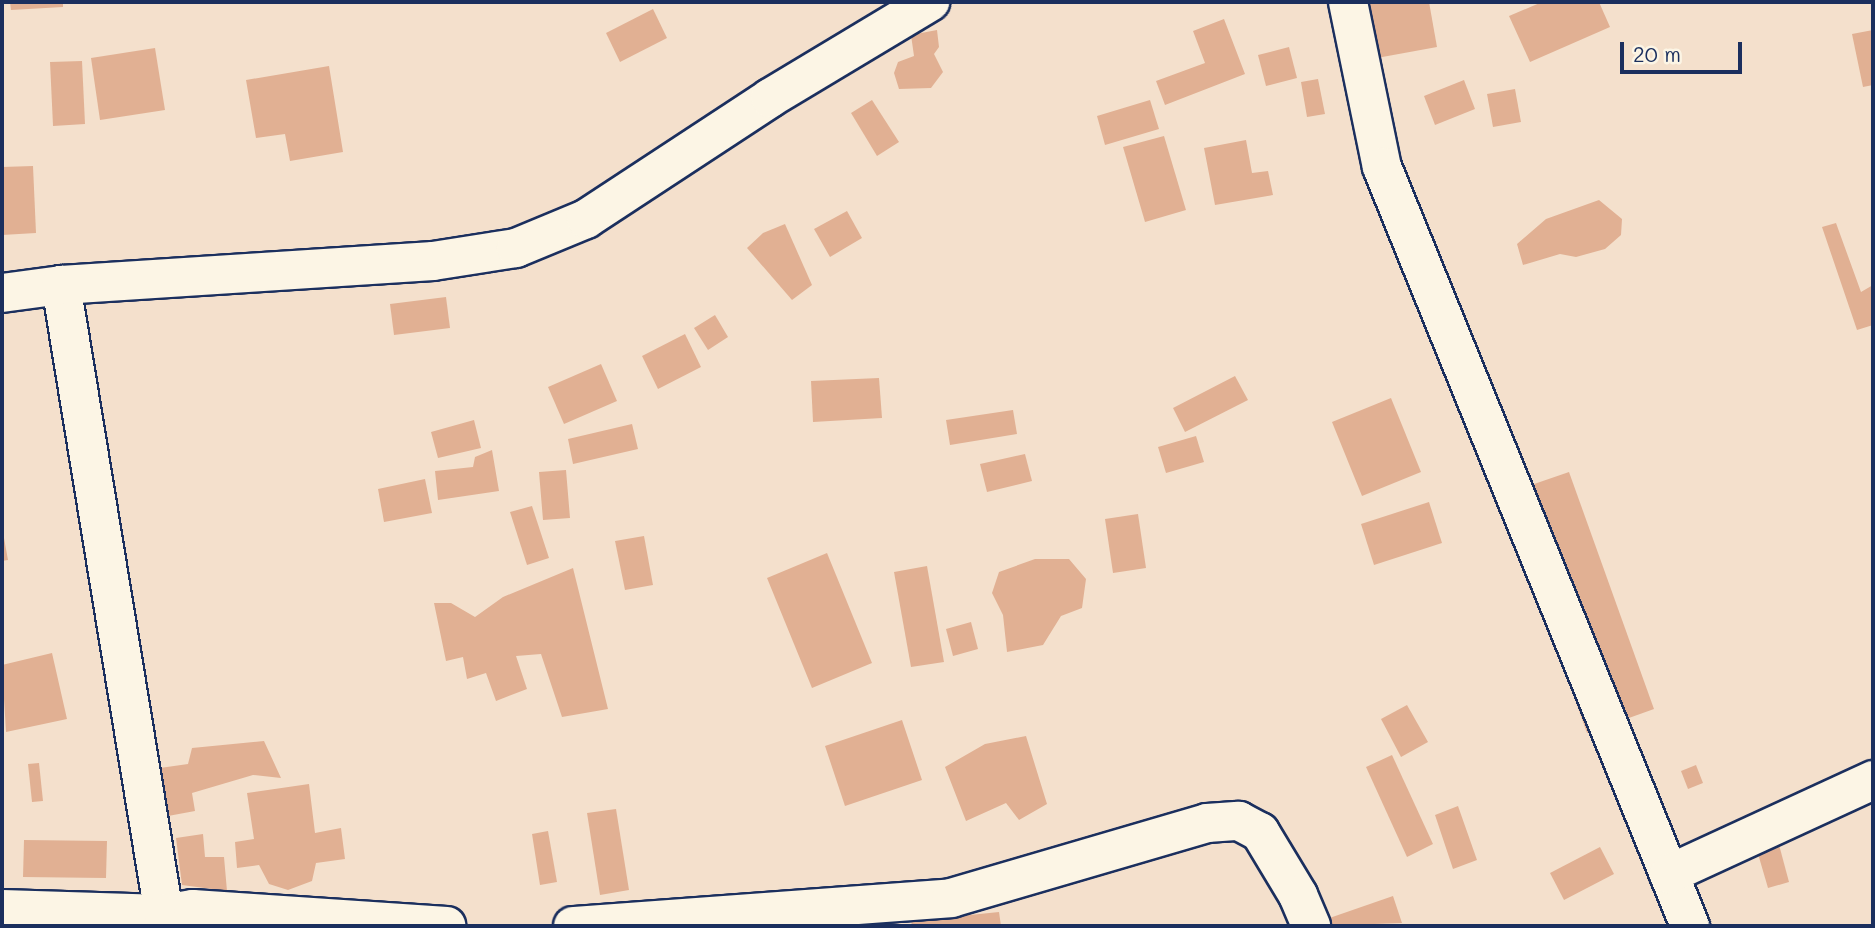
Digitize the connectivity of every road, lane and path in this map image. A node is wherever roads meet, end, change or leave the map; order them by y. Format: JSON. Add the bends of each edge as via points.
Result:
{"nodes":[{"id":1,"x":930,"y":2,"type":"edge"},
{"id":2,"x":1348,"y":2,"type":"edge"},
{"id":3,"x":61,"y":285,"type":"junction"},
{"id":4,"x":2,"y":293,"type":"edge"},
{"id":5,"x":1873,"y":780,"type":"edge"},
{"id":6,"x":1669,"y":874,"type":"junction"},
{"id":7,"x":2,"y":909,"type":"edge"},
{"id":8,"x":164,"y":914,"type":"junction"},
{"id":9,"x":446,"y":926,"type":"edge"},
{"id":10,"x":573,"y":926,"type":"edge"},
{"id":11,"x":1311,"y":926,"type":"edge"},
{"id":12,"x":1690,"y":926,"type":"edge"}],
"edges":[{"from":1,"to":3,"type":"street","via":[[770,98],[586,219],[516,247],[433,261]]},
{"from":2,"to":6,"type":"street","via":[[1382,167]]},
{"from":3,"to":4,"type":"street"},
{"from":3,"to":8,"type":"street"},
{"from":5,"to":6,"type":"street"},
{"from":6,"to":12,"type":"street"},
{"from":7,"to":8,"type":"street"},
{"from":8,"to":9,"type":"street","via":[[193,909]]},
{"from":10,"to":11,"type":"street","via":[[951,898],[1195,826],[1239,821],[1260,832]]}]}
